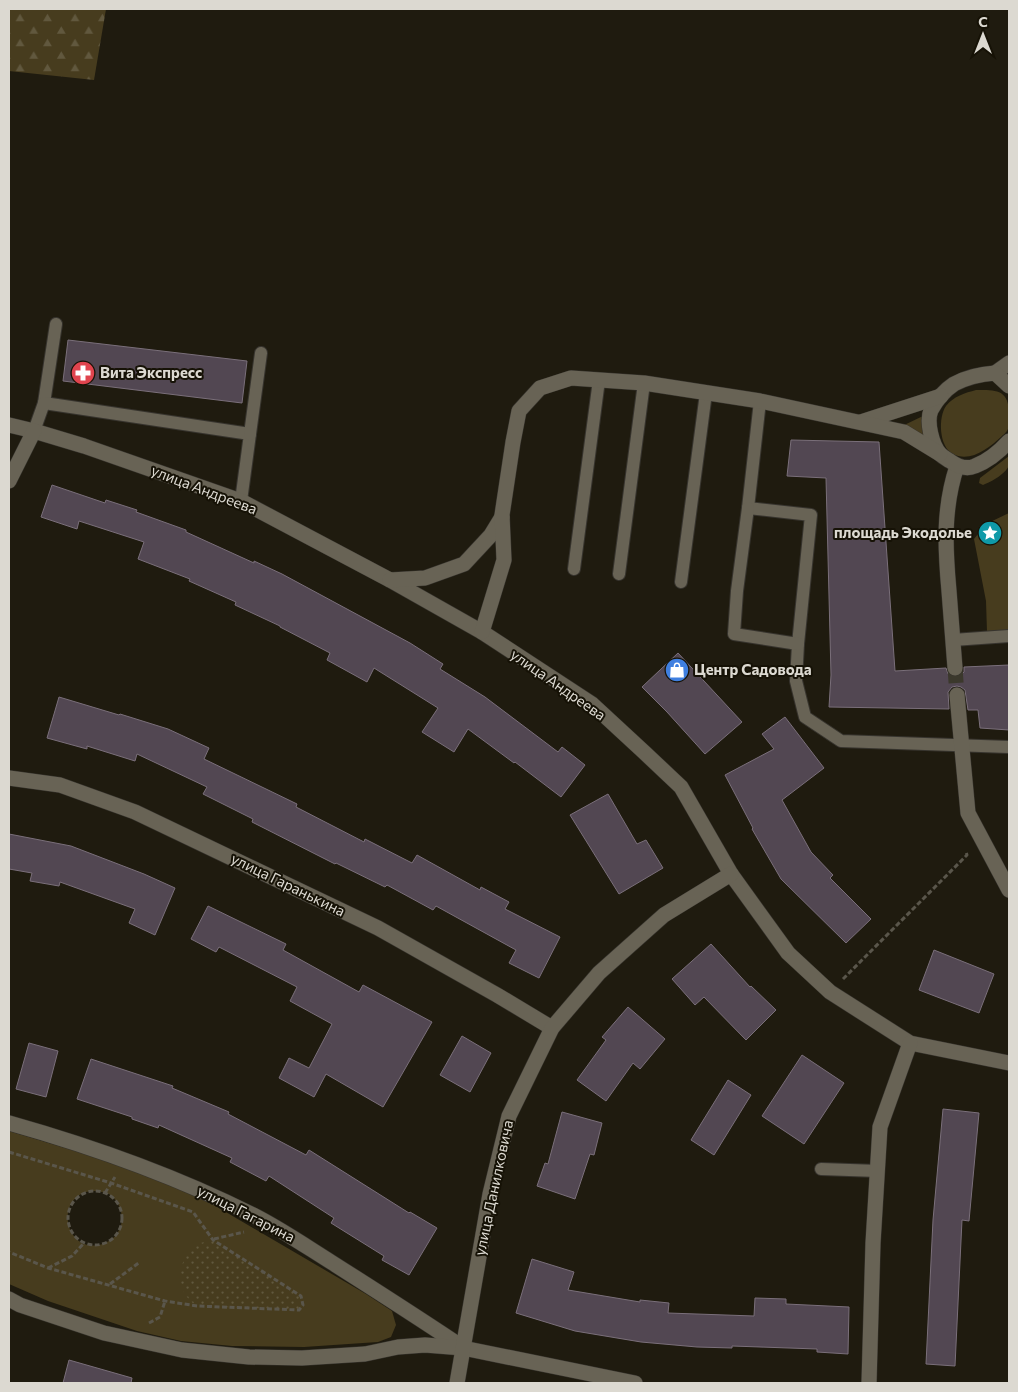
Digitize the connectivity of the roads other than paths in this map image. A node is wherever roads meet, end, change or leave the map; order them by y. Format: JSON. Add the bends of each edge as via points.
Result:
{"nodes":[{"id":1,"x":56,"y":324,"type":"dead end"},
{"id":2,"x":261,"y":353,"type":"dead end"},
{"id":3,"x":1009,"y":363,"type":"edge"},
{"id":4,"x":995,"y":373,"type":"junction"},
{"id":5,"x":598,"y":380,"type":"junction"},
{"id":6,"x":644,"y":383,"type":"junction"},
{"id":7,"x":1009,"y":386,"type":"edge"},
{"id":8,"x":706,"y":393,"type":"junction"},
{"id":9,"x":941,"y":396,"type":"junction"},
{"id":10,"x":760,"y":401,"type":"junction"},
{"id":11,"x":44,"y":403,"type":"junction"},
{"id":12,"x":860,"y":422,"type":"junction"},
{"id":13,"x":9,"y":425,"type":"edge"},
{"id":14,"x":34,"y":431,"type":"junction"},
{"id":15,"x":250,"y":434,"type":"junction"},
{"id":16,"x":1009,"y":441,"type":"edge"},
{"id":17,"x":940,"y":454,"type":"junction"},
{"id":18,"x":957,"y":466,"type":"junction"},
{"id":19,"x":9,"y":481,"type":"edge"},
{"id":20,"x":241,"y":501,"type":"junction"},
{"id":21,"x":748,"y":508,"type":"junction"},
{"id":22,"x":502,"y":515,"type":"junction"},
{"id":23,"x":574,"y":569,"type":"dead end"},
{"id":24,"x":619,"y":574,"type":"dead end"},
{"id":25,"x":390,"y":580,"type":"junction"},
{"id":26,"x":681,"y":582,"type":"dead end"},
{"id":27,"x":482,"y":632,"type":"junction"},
{"id":28,"x":1009,"y":636,"type":"edge"},
{"id":29,"x":953,"y":640,"type":"junction"},
{"id":30,"x":798,"y":644,"type":"junction"},
{"id":31,"x":955,"y":668,"type":"tunnel mouth"},
{"id":32,"x":957,"y":696,"type":"tunnel mouth"},
{"id":33,"x":961,"y":745,"type":"junction"},
{"id":34,"x":1009,"y":746,"type":"edge"},
{"id":35,"x":9,"y":778,"type":"edge"},
{"id":36,"x":731,"y":874,"type":"junction"},
{"id":37,"x":1009,"y":890,"type":"edge"},
{"id":38,"x":552,"y":1028,"type":"junction"},
{"id":39,"x":910,"y":1043,"type":"junction"},
{"id":40,"x":1009,"y":1062,"type":"edge"},
{"id":41,"x":9,"y":1123,"type":"edge"},
{"id":42,"x":821,"y":1169,"type":"dead end"},
{"id":43,"x":878,"y":1171,"type":"junction"},
{"id":44,"x":9,"y":1299,"type":"edge"},
{"id":45,"x":463,"y":1348,"type":"junction"},
{"id":46,"x":457,"y":1383,"type":"edge"},
{"id":47,"x":635,"y":1383,"type":"edge"},
{"id":48,"x":869,"y":1383,"type":"edge"}],
"edges":[{"from":1,"to":11,"type":"lane"},
{"from":2,"to":15,"type":"lane"},
{"from":3,"to":4,"type":"street"},
{"from":4,"to":7,"type":"street"},
{"from":4,"to":9,"type":"street","via":[[978,375],[955,384]]},
{"from":5,"to":6,"type":"street"},
{"from":5,"to":22,"type":"street","via":[[571,378],[540,388],[519,411]]},
{"from":5,"to":23,"type":"lane"},
{"from":6,"to":8,"type":"street"},
{"from":6,"to":24,"type":"lane"},
{"from":8,"to":10,"type":"street"},
{"from":8,"to":26,"type":"lane"},
{"from":9,"to":12,"type":"street"},
{"from":9,"to":17,"type":"street","via":[[930,412],[930,432]]},
{"from":10,"to":12,"type":"street"},
{"from":10,"to":21,"type":"lane"},
{"from":11,"to":14,"type":"lane"},
{"from":11,"to":15,"type":"lane"},
{"from":12,"to":17,"type":"street","via":[[904,432]]},
{"from":13,"to":14,"type":"street","name":"улица Андреева"},
{"from":14,"to":19,"type":"street"},
{"from":14,"to":20,"type":"street","name":"улица Андреева"},
{"from":15,"to":20,"type":"lane"},
{"from":16,"to":18,"type":"street","via":[[998,453],[974,467]]},
{"from":17,"to":18,"type":"street"},
{"from":18,"to":29,"type":"street","via":[[951,485],[946,531]]},
{"from":20,"to":25,"type":"street","name":"улица Андреева"},
{"from":21,"to":30,"type":"lane","via":[[734,634]]},
{"from":21,"to":30,"type":"lane","via":[[811,515]]},
{"from":22,"to":25,"type":"street","via":[[491,535],[464,564],[425,578]]},
{"from":22,"to":27,"type":"street","via":[[504,560]]},
{"from":25,"to":27,"type":"street","name":"улица Андреева"},
{"from":27,"to":36,"type":"street","name":"улица Андреева","via":[[592,704],[645,753],[681,788]]},
{"from":28,"to":29,"type":"lane"},
{"from":29,"to":31,"type":"street"},
{"from":30,"to":33,"type":"lane","via":[[796,681],[805,717],[841,741]]},
{"from":32,"to":33,"type":"street"},
{"from":33,"to":34,"type":"lane"},
{"from":33,"to":37,"type":"street","via":[[968,813]]},
{"from":35,"to":38,"type":"street","name":"улица Гаранькина","via":[[60,785],[135,812],[378,928]]},
{"from":36,"to":38,"type":"street","name":"улица Данилковича","via":[[664,915],[598,973]]},
{"from":36,"to":39,"type":"street","name":"улица Андреева","via":[[788,953],[830,992]]},
{"from":38,"to":45,"type":"street","name":"улица Данилковича","via":[[509,1116],[490,1194]]},
{"from":39,"to":40,"type":"street","name":"улица Андреева"},
{"from":39,"to":43,"type":"street","via":[[880,1127]]},
{"from":41,"to":45,"type":"street","name":"улица Гагарина","via":[[127,1161],[200,1190],[258,1218],[399,1304]]},
{"from":42,"to":43,"type":"lane"},
{"from":43,"to":48,"type":"street"},
{"from":44,"to":45,"type":"street","name":"улица Гагарина","via":[[104,1333],[182,1350],[302,1358],[365,1354],[425,1345]]},
{"from":45,"to":46,"type":"street","name":"улица Данилковича"},
{"from":45,"to":47,"type":"street","name":"улица Гагарина"}]}
